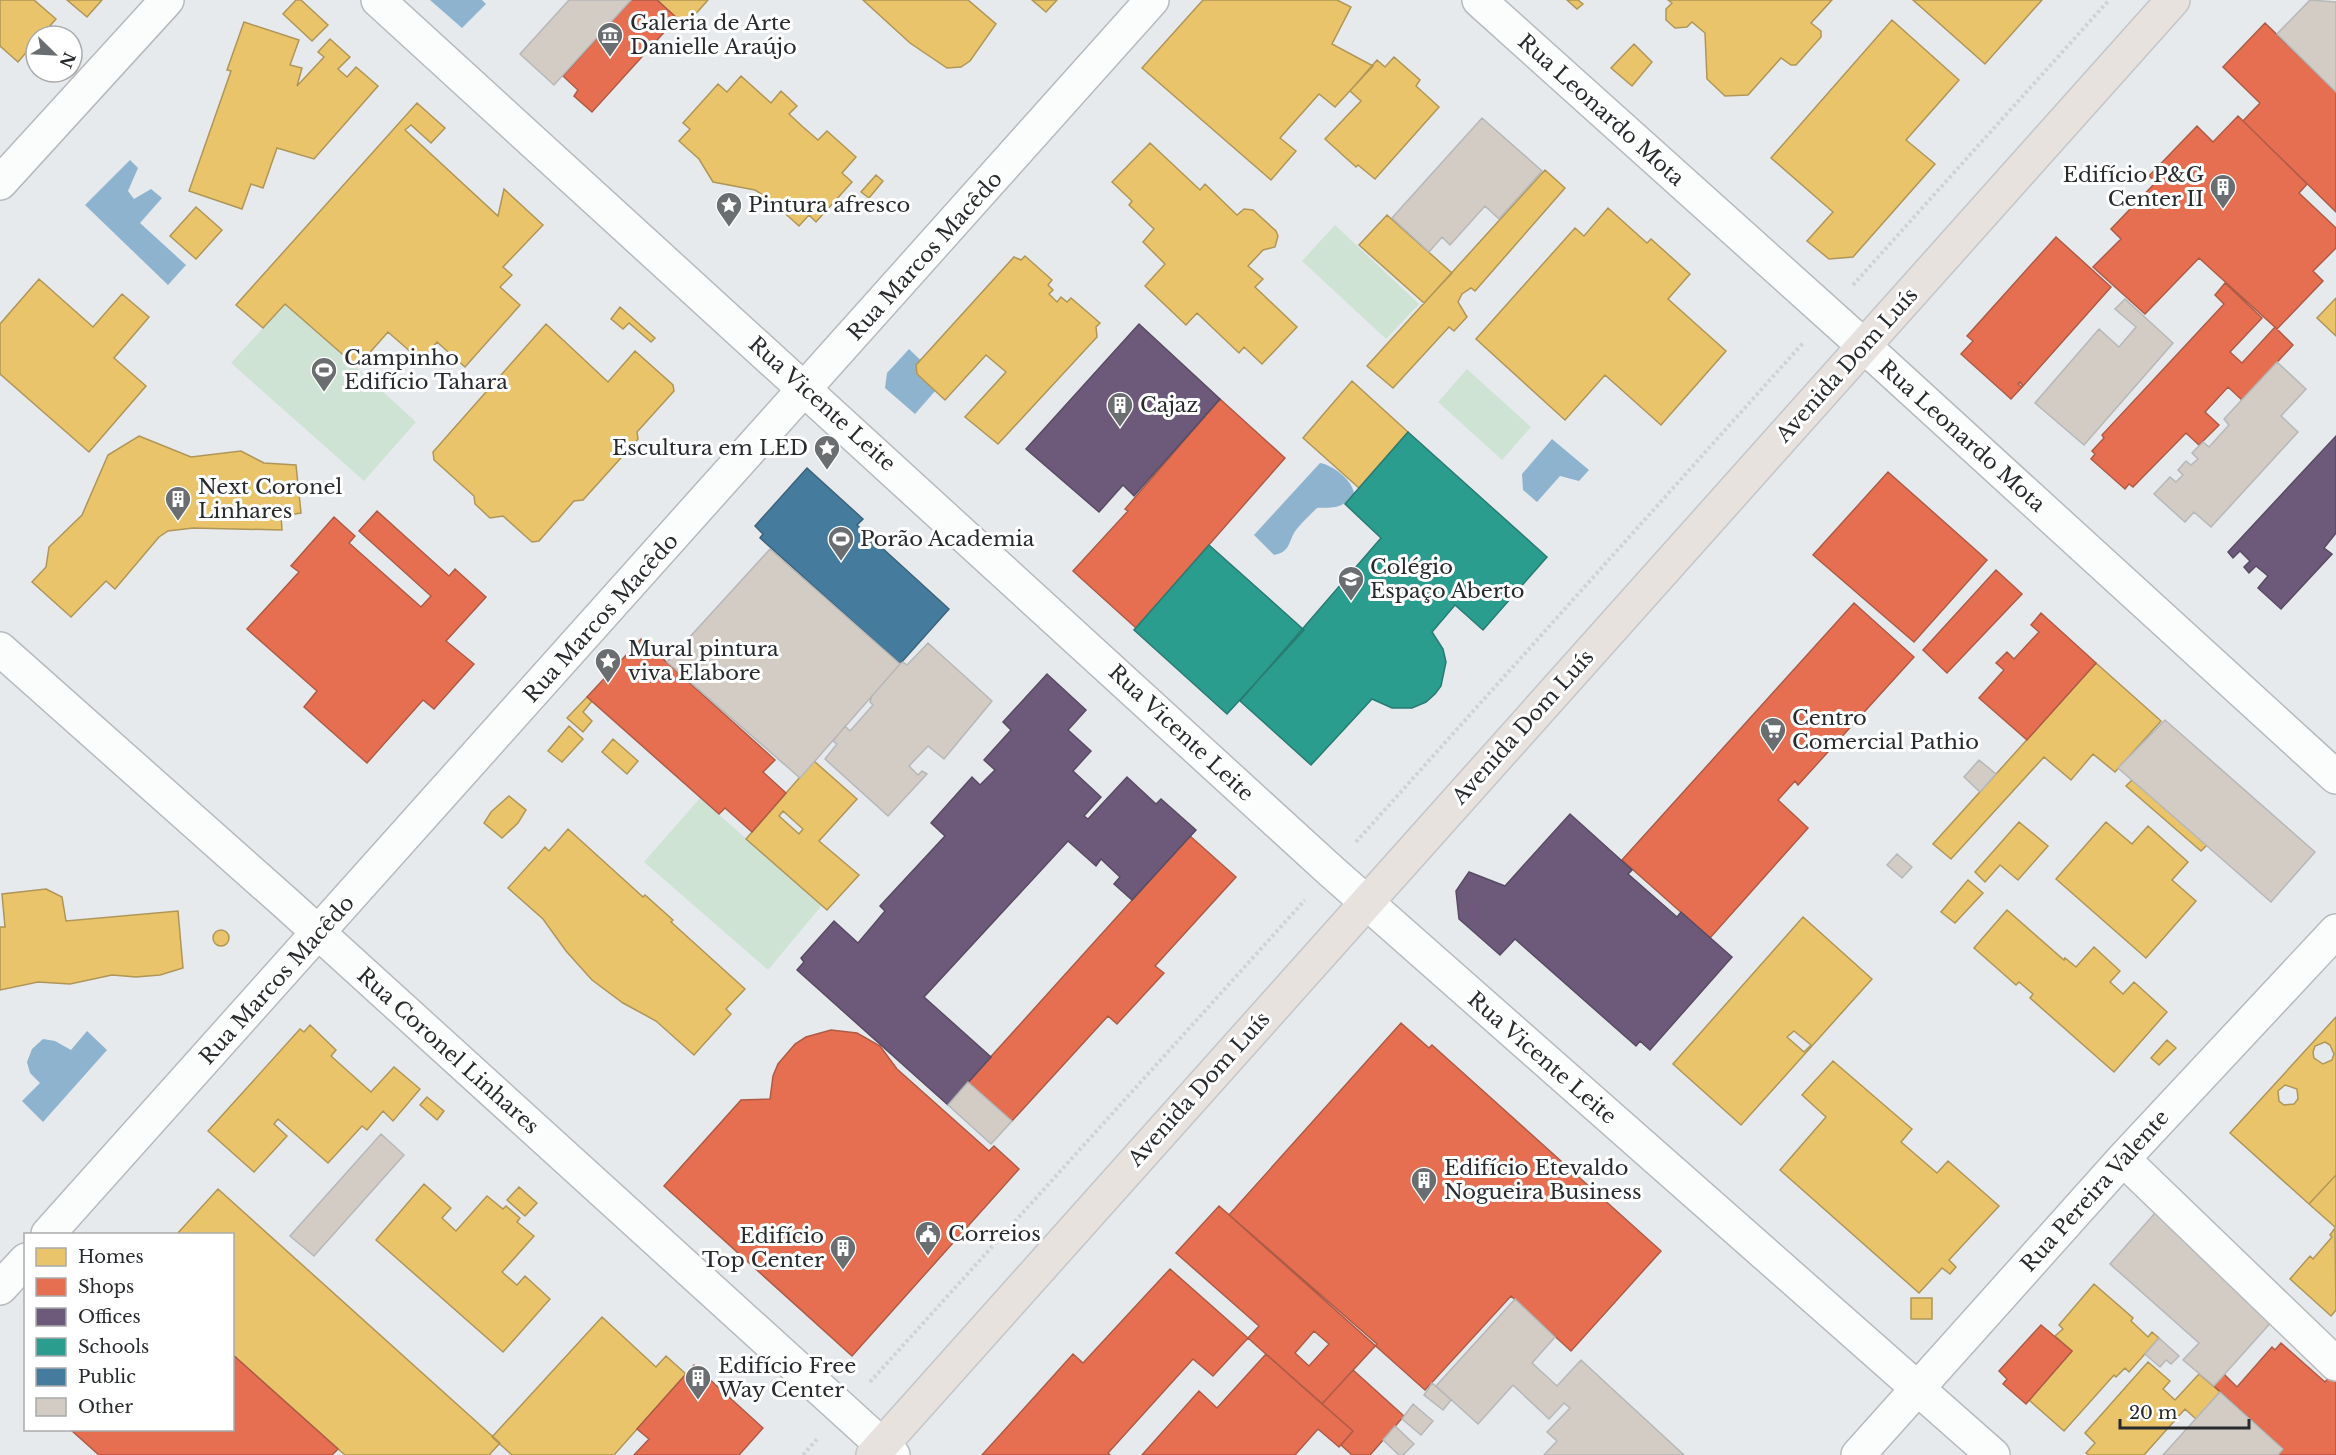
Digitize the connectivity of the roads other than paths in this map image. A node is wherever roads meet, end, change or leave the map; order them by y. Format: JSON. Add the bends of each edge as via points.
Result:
{"nodes":[{"id":1,"x":167,"y":0,"type":"edge"},
{"id":2,"x":378,"y":0,"type":"edge"},
{"id":3,"x":1152,"y":0,"type":"edge"},
{"id":4,"x":1479,"y":0,"type":"edge"},
{"id":5,"x":2174,"y":0,"type":"edge"},
{"id":6,"x":0,"y":183,"type":"edge"},
{"id":7,"x":1864,"y":346,"type":"junction"},
{"id":8,"x":806,"y":389,"type":"junction"},
{"id":9,"x":0,"y":649,"type":"edge"},
{"id":10,"x":2336,"y":777,"type":"edge"},
{"id":11,"x":1365,"y":902,"type":"junction"},
{"id":12,"x":2336,"y":931,"type":"edge"},
{"id":13,"x":319,"y":933,"type":"junction"},
{"id":14,"x":2123,"y":1159,"type":"junction"},
{"id":15,"x":49,"y":1233,"type":"edge"},
{"id":16,"x":24,"y":1262,"type":"edge"},
{"id":17,"x":0,"y":1288,"type":"edge"},
{"id":18,"x":2336,"y":1364,"type":"edge"},
{"id":19,"x":1918,"y":1389,"type":"junction"},
{"id":20,"x":883,"y":1452,"type":"edge"},
{"id":21,"x":1858,"y":1455,"type":"edge"},
{"id":22,"x":1993,"y":1455,"type":"edge"}],
"edges":[{"from":1,"to":6,"type":"street"},
{"from":2,"to":8,"type":"street","name":"Rua Vicente Leite"},
{"from":3,"to":8,"type":"street","name":"Rua Marcos Macêdo"},
{"from":4,"to":7,"type":"street","name":"Rua Leonardo Mota"},
{"from":5,"to":7,"type":"main road","name":"Avenida Dom Luís"},
{"from":7,"to":10,"type":"street","name":"Rua Leonardo Mota"},
{"from":7,"to":11,"type":"main road","name":"Avenida Dom Luís"},
{"from":8,"to":11,"type":"street","name":"Rua Vicente Leite"},
{"from":8,"to":13,"type":"street","name":"Rua Marcos Macêdo"},
{"from":9,"to":13,"type":"street","name":"Rua Coronel Linhares"},
{"from":11,"to":19,"type":"street","name":"Rua Vicente Leite"},
{"from":11,"to":20,"type":"main road","name":"Avenida Dom Luís"},
{"from":12,"to":14,"type":"street","name":"Rua Pereira Valente"},
{"from":13,"to":15,"type":"street","name":"Rua Marcos Macêdo"},
{"from":13,"to":20,"type":"street","name":"Rua Coronel Linhares"},
{"from":14,"to":18,"type":"street"},
{"from":14,"to":19,"type":"street","name":"Rua Pereira Valente"},
{"from":16,"to":17,"type":"street"},
{"from":19,"to":21,"type":"street","name":"Rua Pereira Valente"},
{"from":19,"to":22,"type":"street","name":"Rua Vicente Leite"}]}
